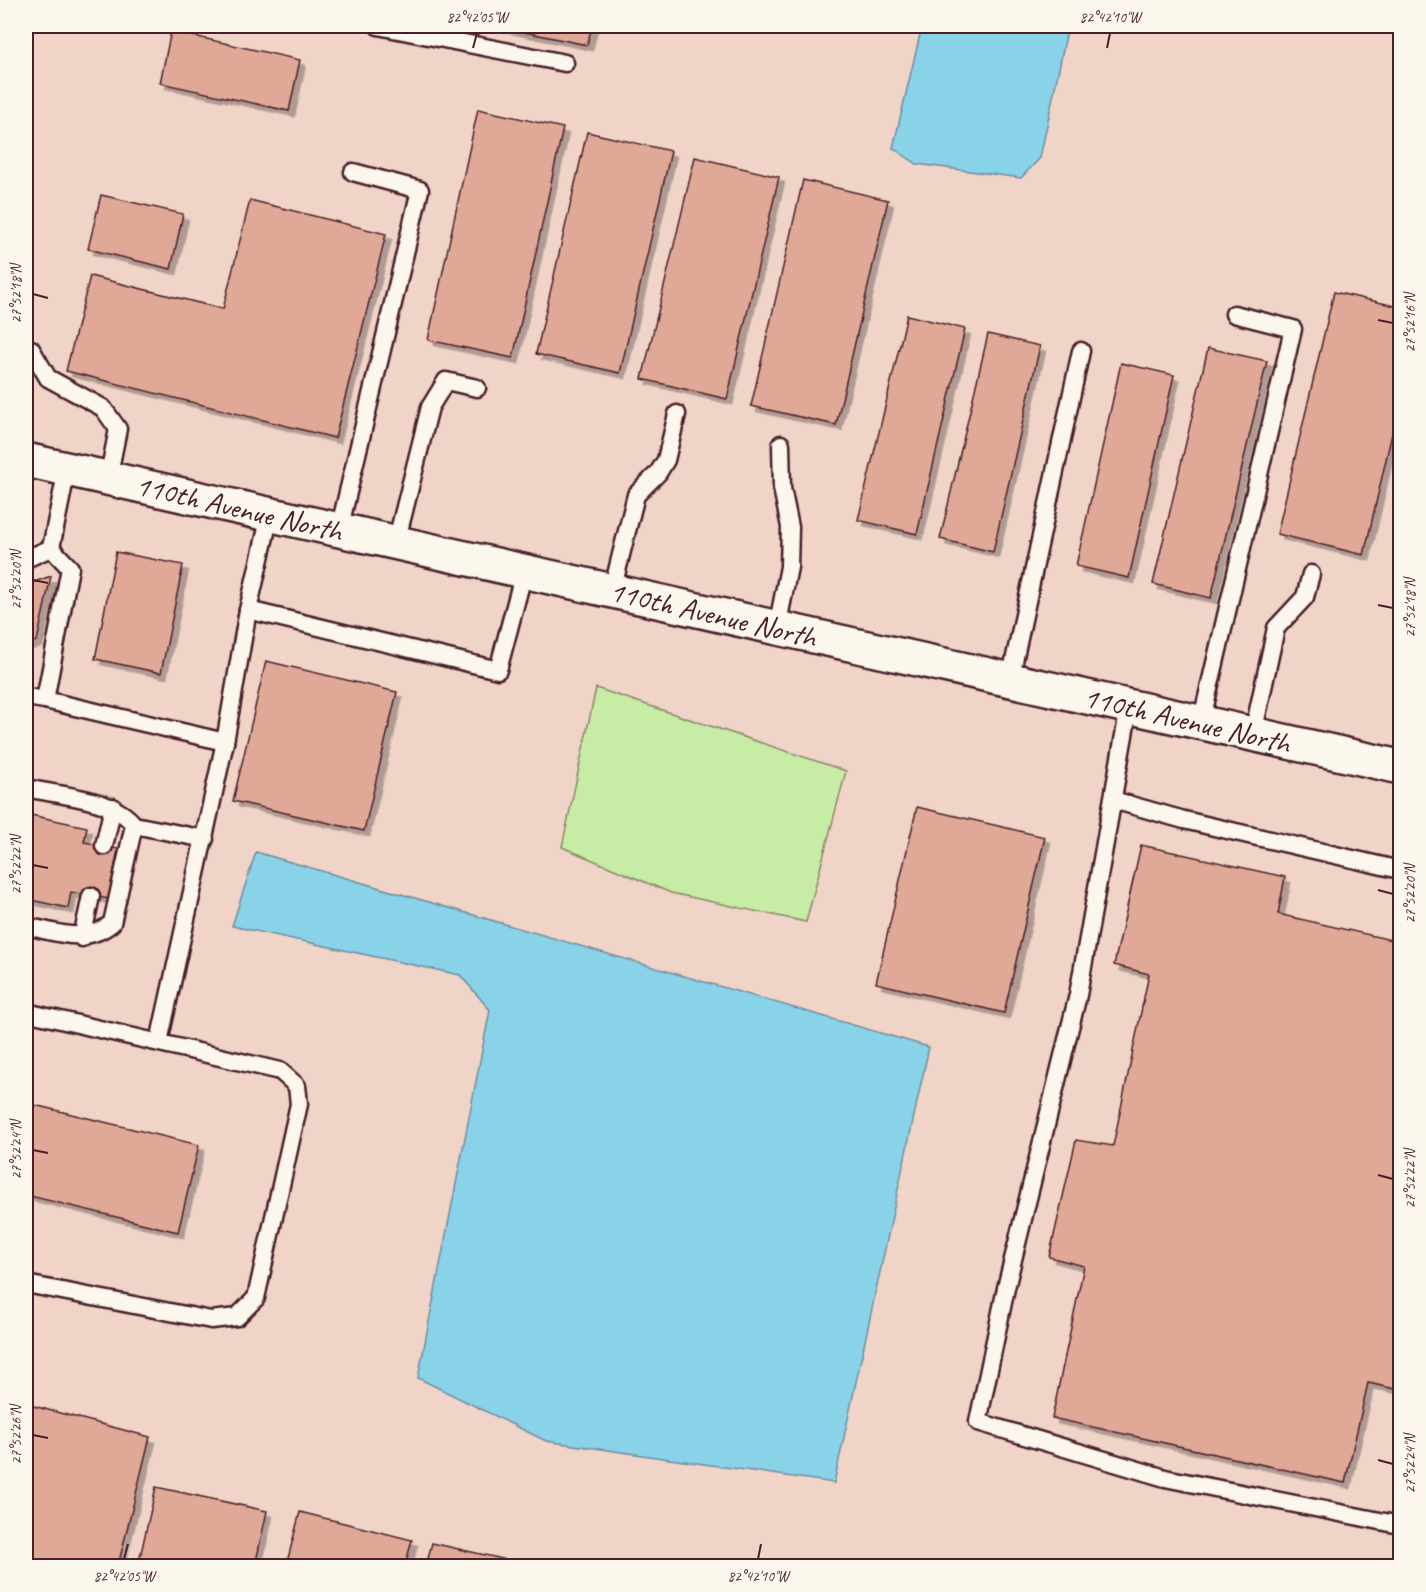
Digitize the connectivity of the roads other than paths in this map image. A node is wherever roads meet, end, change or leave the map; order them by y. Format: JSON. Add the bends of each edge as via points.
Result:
{"nodes":[{"id":1,"x":378,"y":26,"type":"edge"},
{"id":2,"x":565,"y":63,"type":"dead end"},
{"id":3,"x":353,"y":172,"type":"dead end"},
{"id":4,"x":1234,"y":314,"type":"dead end"},
{"id":5,"x":26,"y":347,"type":"edge"},
{"id":6,"x":1081,"y":351,"type":"dead end"},
{"id":7,"x":477,"y":388,"type":"dead end"},
{"id":8,"x":678,"y":414,"type":"dead end"},
{"id":9,"x":781,"y":444,"type":"dead end"},
{"id":10,"x":26,"y":460,"type":"edge"},
{"id":11,"x":67,"y":469,"type":"junction"},
{"id":12,"x":108,"y":479,"type":"junction"},
{"id":13,"x":270,"y":515,"type":"junction"},
{"id":14,"x":339,"y":530,"type":"junction"},
{"id":15,"x":396,"y":543,"type":"junction"},
{"id":16,"x":51,"y":548,"type":"junction"},
{"id":17,"x":26,"y":559,"type":"edge"},
{"id":18,"x":524,"y":572,"type":"junction"},
{"id":19,"x":1311,"y":574,"type":"dead end"},
{"id":20,"x":612,"y":591,"type":"junction"},
{"id":21,"x":248,"y":610,"type":"junction"},
{"id":22,"x":777,"y":628,"type":"junction"},
{"id":23,"x":1010,"y":680,"type":"junction"},
{"id":24,"x":26,"y":697,"type":"edge"},
{"id":25,"x":45,"y":700,"type":"junction"},
{"id":26,"x":1129,"y":707,"type":"junction"},
{"id":27,"x":1202,"y":723,"type":"junction"},
{"id":28,"x":1253,"y":734,"type":"junction"},
{"id":29,"x":225,"y":742,"type":"junction"},
{"id":30,"x":1401,"y":767,"type":"edge"},
{"id":31,"x":26,"y":788,"type":"edge"},
{"id":32,"x":1113,"y":800,"type":"junction"},
{"id":33,"x":112,"y":807,"type":"junction"},
{"id":34,"x":134,"y":825,"type":"junction"},
{"id":35,"x":205,"y":839,"type":"junction"},
{"id":36,"x":104,"y":846,"type":"dead end"},
{"id":37,"x":1401,"y":870,"type":"edge"},
{"id":38,"x":91,"y":896,"type":"dead end"},
{"id":39,"x":26,"y":926,"type":"edge"},
{"id":40,"x":82,"y":938,"type":"junction"},
{"id":41,"x":26,"y":1012,"type":"edge"},
{"id":42,"x":159,"y":1042,"type":"junction"},
{"id":43,"x":26,"y":1284,"type":"edge"},
{"id":44,"x":1401,"y":1525,"type":"edge"}],
"edges":[{"from":1,"to":2,"type":"lane"},
{"from":3,"to":14,"type":"lane","via":[[420,190]]},
{"from":4,"to":27,"type":"lane","via":[[1293,329]]},
{"from":5,"to":12,"type":"lane","via":[[48,378],[103,408],[118,429]]},
{"from":6,"to":23,"type":"lane"},
{"from":7,"to":15,"type":"lane","via":[[446,381],[430,407]]},
{"from":8,"to":20,"type":"lane","via":[[666,460],[636,495]]},
{"from":9,"to":22,"type":"lane","via":[[782,488],[790,527],[789,567]]},
{"from":10,"to":11,"type":"street","name":"110th Avenue North"},
{"from":11,"to":12,"type":"street","name":"110th Avenue North"},
{"from":11,"to":16,"type":"lane"},
{"from":12,"to":13,"type":"street","name":"110th Avenue North"},
{"from":13,"to":14,"type":"street","name":"110th Avenue North"},
{"from":13,"to":21,"type":"lane"},
{"from":14,"to":15,"type":"street","name":"110th Avenue North"},
{"from":15,"to":18,"type":"street","name":"110th Avenue North"},
{"from":16,"to":17,"type":"lane"},
{"from":16,"to":25,"type":"lane","via":[[70,568]]},
{"from":18,"to":20,"type":"street","name":"110th Avenue North"},
{"from":18,"to":21,"type":"lane","via":[[498,670]]},
{"from":19,"to":28,"type":"lane","via":[[1305,597],[1276,628]]},
{"from":20,"to":22,"type":"street","name":"110th Avenue North"},
{"from":21,"to":29,"type":"lane"},
{"from":22,"to":23,"type":"street","name":"110th Avenue North"},
{"from":23,"to":26,"type":"street","name":"110th Avenue North"},
{"from":24,"to":25,"type":"lane"},
{"from":25,"to":29,"type":"lane"},
{"from":26,"to":27,"type":"street","name":"110th Avenue North"},
{"from":26,"to":32,"type":"lane"},
{"from":27,"to":28,"type":"street","name":"110th Avenue North"},
{"from":28,"to":30,"type":"street","name":"110th Avenue North"},
{"from":29,"to":35,"type":"lane"},
{"from":31,"to":33,"type":"lane"},
{"from":32,"to":37,"type":"lane"},
{"from":32,"to":44,"type":"lane","via":[[1078,995],[1006,1288],[978,1422],[1165,1478]]},
{"from":33,"to":34,"type":"lane","via":[[127,814]]},
{"from":33,"to":36,"type":"lane"},
{"from":34,"to":35,"type":"lane"},
{"from":34,"to":40,"type":"lane","via":[[112,923],[101,933]]},
{"from":35,"to":42,"type":"lane"},
{"from":38,"to":40,"type":"lane"},
{"from":39,"to":40,"type":"lane"},
{"from":41,"to":42,"type":"lane"},
{"from":42,"to":43,"type":"lane","via":[[280,1071],[297,1086],[299,1104],[255,1298],[237,1317],[211,1320]]}]}
